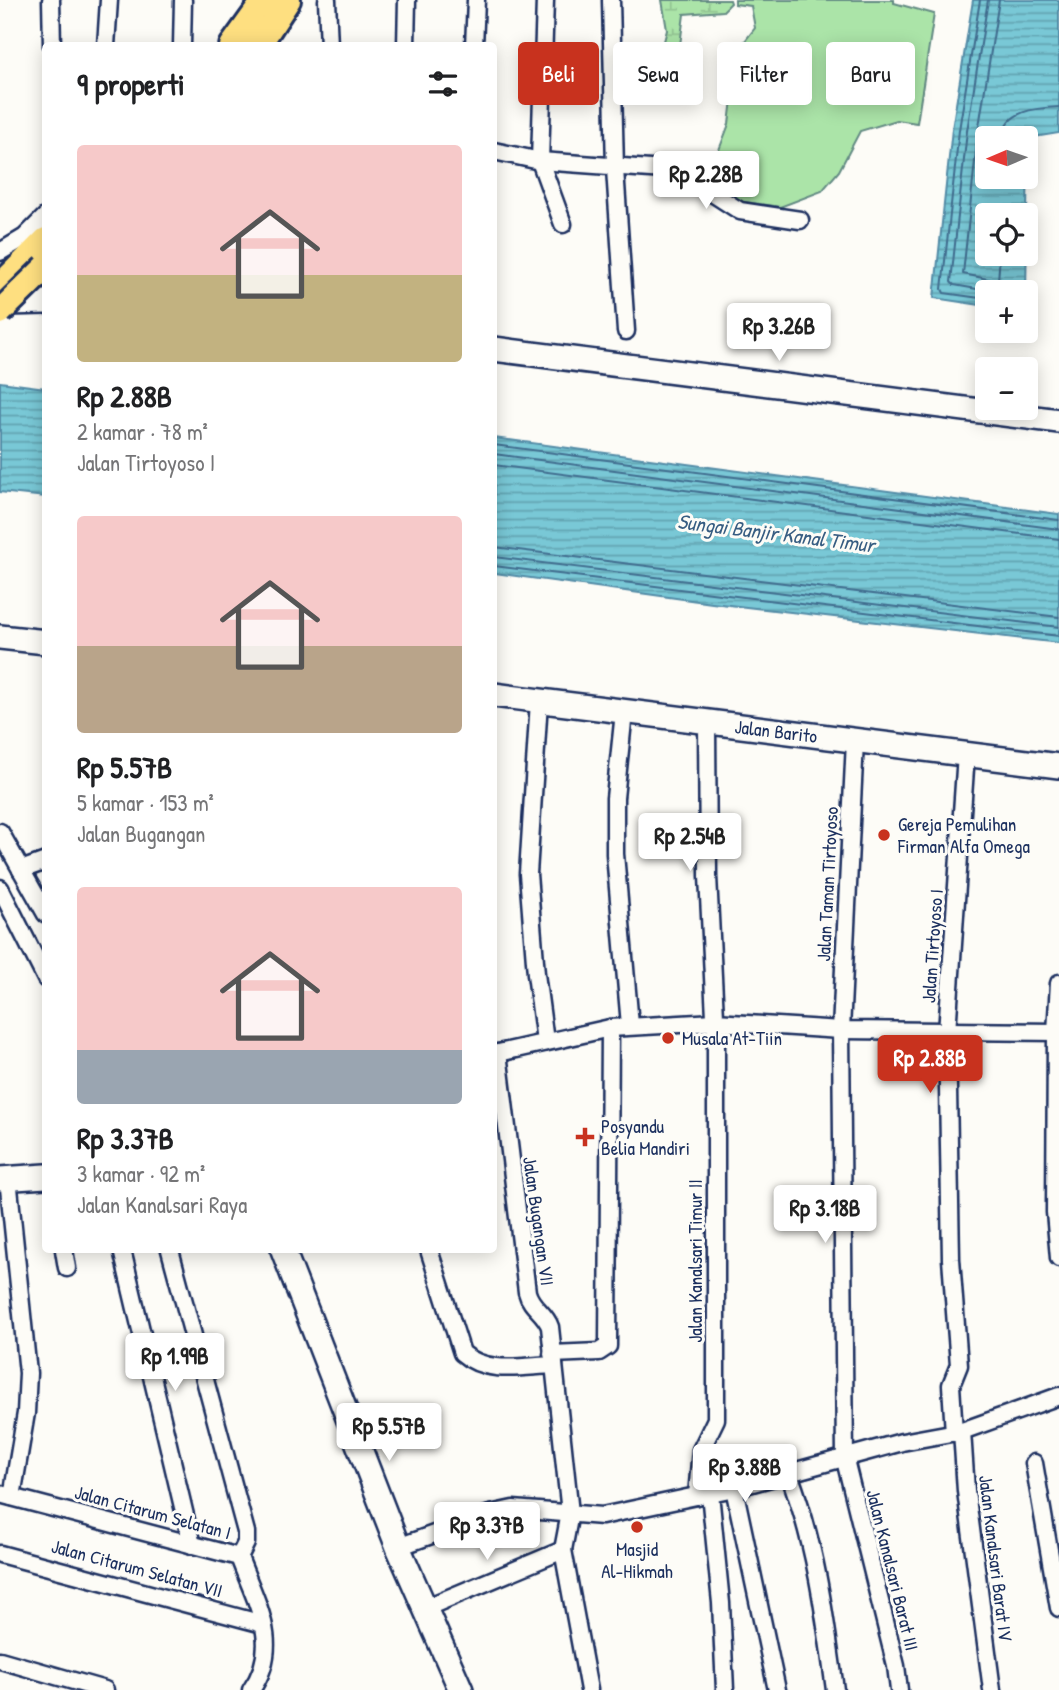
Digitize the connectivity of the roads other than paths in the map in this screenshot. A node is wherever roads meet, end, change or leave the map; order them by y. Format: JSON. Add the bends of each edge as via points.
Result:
{"nodes":[{"id":1,"x":51,"y":0,"type":"edge"},
{"id":2,"x":109,"y":0,"type":"edge"},
{"id":3,"x":183,"y":0,"type":"edge"},
{"id":4,"x":265,"y":0,"type":"edge"},
{"id":5,"x":288,"y":0,"type":"edge"},
{"id":6,"x":327,"y":0,"type":"edge"},
{"id":7,"x":407,"y":0,"type":"edge"},
{"id":8,"x":475,"y":0,"type":"edge"},
{"id":9,"x":545,"y":0,"type":"edge"},
{"id":10,"x":611,"y":0,"type":"edge"},
{"id":11,"x":52,"y":42,"type":"edge"},
{"id":12,"x":106,"y":42,"type":"edge"},
{"id":13,"x":183,"y":42,"type":"edge"},
{"id":14,"x":235,"y":42,"type":"edge"},
{"id":15,"x":261,"y":42,"type":"edge"},
{"id":16,"x":329,"y":42,"type":"edge"},
{"id":17,"x":406,"y":42,"type":"edge"},
{"id":18,"x":474,"y":42,"type":"edge"},
{"id":19,"x":497,"y":152,"type":"edge"},
{"id":20,"x":540,"y":161,"type":"junction"},
{"id":21,"x":615,"y":169,"type":"junction"},
{"id":22,"x":42,"y":220,"type":"edge"},
{"id":23,"x":800,"y":220,"type":"dead end"},
{"id":24,"x":563,"y":224,"type":"dead end"},
{"id":25,"x":42,"y":244,"type":"edge"},
{"id":26,"x":0,"y":252,"type":"edge"},
{"id":27,"x":42,"y":271,"type":"edge"},
{"id":28,"x":0,"y":286,"type":"edge"},
{"id":29,"x":0,"y":299,"type":"edge"},
{"id":30,"x":42,"y":302,"type":"edge"},
{"id":31,"x":0,"y":312,"type":"edge"},
{"id":32,"x":626,"y":331,"type":"dead end"},
{"id":33,"x":497,"y":349,"type":"edge"},
{"id":34,"x":1059,"y":421,"type":"edge"},
{"id":35,"x":0,"y":637,"type":"edge"},
{"id":36,"x":42,"y":642,"type":"edge"},
{"id":37,"x":497,"y":695,"type":"edge"},
{"id":38,"x":538,"y":701,"type":"junction"},
{"id":39,"x":624,"y":712,"type":"junction"},
{"id":40,"x":708,"y":723,"type":"junction"},
{"id":41,"x":855,"y":741,"type":"junction"},
{"id":42,"x":966,"y":754,"type":"junction"},
{"id":43,"x":1059,"y":766,"type":"edge"},
{"id":44,"x":0,"y":832,"type":"edge"},
{"id":45,"x":5,"y":853,"type":"edge"},
{"id":46,"x":42,"y":862,"type":"edge"},
{"id":47,"x":21,"y":870,"type":"junction"},
{"id":48,"x":0,"y":888,"type":"edge"},
{"id":49,"x":42,"y":907,"type":"edge"},
{"id":50,"x":42,"y":971,"type":"edge"},
{"id":51,"x":1059,"y":983,"type":"edge"},
{"id":52,"x":715,"y":1022,"type":"junction"},
{"id":53,"x":630,"y":1025,"type":"junction"},
{"id":54,"x":610,"y":1028,"type":"junction"},
{"id":55,"x":841,"y":1030,"type":"junction"},
{"id":56,"x":947,"y":1032,"type":"junction"},
{"id":57,"x":1057,"y":1032,"type":"edge"},
{"id":58,"x":545,"y":1041,"type":"junction"},
{"id":59,"x":497,"y":1053,"type":"edge"},
{"id":60,"x":497,"y":1061,"type":"edge"},
{"id":61,"x":42,"y":1176,"type":"edge"},
{"id":62,"x":4,"y":1178,"type":"edge"},
{"id":63,"x":64,"y":1253,"type":"edge"},
{"id":64,"x":123,"y":1253,"type":"edge"},
{"id":65,"x":171,"y":1253,"type":"edge"},
{"id":66,"x":284,"y":1253,"type":"edge"},
{"id":67,"x":430,"y":1253,"type":"edge"},
{"id":68,"x":1059,"y":1258,"type":"edge"},
{"id":69,"x":67,"y":1268,"type":"dead end"},
{"id":70,"x":553,"y":1360,"type":"junction"},
{"id":71,"x":1059,"y":1396,"type":"edge"},
{"id":72,"x":958,"y":1432,"type":"junction"},
{"id":73,"x":845,"y":1460,"type":"junction"},
{"id":74,"x":1034,"y":1463,"type":"dead end"},
{"id":75,"x":789,"y":1474,"type":"junction"},
{"id":76,"x":734,"y":1488,"type":"junction"},
{"id":77,"x":704,"y":1494,"type":"junction"},
{"id":78,"x":6,"y":1495,"type":"edge"},
{"id":79,"x":570,"y":1513,"type":"junction"},
{"id":80,"x":1059,"y":1517,"type":"edge"},
{"id":81,"x":1042,"y":1522,"type":"junction"},
{"id":82,"x":192,"y":1545,"type":"junction"},
{"id":83,"x":398,"y":1547,"type":"junction"},
{"id":84,"x":563,"y":1550,"type":"junction"},
{"id":85,"x":0,"y":1554,"type":"edge"},
{"id":86,"x":239,"y":1556,"type":"junction"},
{"id":87,"x":425,"y":1608,"type":"junction"},
{"id":88,"x":1059,"y":1608,"type":"edge"},
{"id":89,"x":263,"y":1624,"type":"junction"},
{"id":90,"x":0,"y":1660,"type":"edge"},
{"id":91,"x":105,"y":1690,"type":"edge"},
{"id":92,"x":251,"y":1690,"type":"edge"},
{"id":93,"x":461,"y":1690,"type":"edge"},
{"id":94,"x":589,"y":1690,"type":"edge"},
{"id":95,"x":725,"y":1690,"type":"edge"},
{"id":96,"x":777,"y":1690,"type":"edge"},
{"id":97,"x":835,"y":1690,"type":"edge"},
{"id":98,"x":899,"y":1690,"type":"edge"},
{"id":99,"x":992,"y":1690,"type":"edge"}],
"edges":[{"from":1,"to":11,"type":"street"},
{"from":2,"to":12,"type":"street"},
{"from":3,"to":13,"type":"street"},
{"from":4,"to":14,"type":"main road"},
{"from":5,"to":15,"type":"main road"},
{"from":6,"to":16,"type":"street"},
{"from":7,"to":17,"type":"street"},
{"from":8,"to":18,"type":"street"},
{"from":9,"to":20,"type":"street"},
{"from":10,"to":21,"type":"street"},
{"from":19,"to":20,"type":"street"},
{"from":20,"to":21,"type":"street"},
{"from":20,"to":24,"type":"street"},
{"from":21,"to":23,"type":"street","via":[[678,171],[740,211]]},
{"from":21,"to":32,"type":"street"},
{"from":22,"to":26,"type":"street"},
{"from":25,"to":28,"type":"main road"},
{"from":27,"to":31,"type":"main road","bridge":true},
{"from":29,"to":30,"type":"street"},
{"from":33,"to":34,"type":"street"},
{"from":35,"to":36,"type":"street"},
{"from":37,"to":38,"type":"street","name":"Jalan Barito"},
{"from":38,"to":39,"type":"street","name":"Jalan Barito"},
{"from":38,"to":58,"type":"street","via":[[528,874]]},
{"from":39,"to":40,"type":"street","name":"Jalan Barito"},
{"from":39,"to":53,"type":"street","via":[[615,798],[615,853]]},
{"from":40,"to":41,"type":"street","name":"Jalan Barito"},
{"from":40,"to":52,"type":"street","name":"Jalan Kanalsari Timur II","via":[[708,876]]},
{"from":41,"to":42,"type":"street","name":"Jalan Barito"},
{"from":41,"to":55,"type":"street","name":"Jalan Taman Tirtoyoso"},
{"from":42,"to":43,"type":"street","name":"Jalan Barito"},
{"from":42,"to":56,"type":"street","name":"Jalan Tirtoyoso I"},
{"from":44,"to":45,"type":"street"},
{"from":45,"to":47,"type":"street"},
{"from":46,"to":47,"type":"street"},
{"from":47,"to":49,"type":"street"},
{"from":48,"to":50,"type":"street"},
{"from":51,"to":57,"type":"street"},
{"from":52,"to":53,"type":"street"},
{"from":52,"to":55,"type":"street"},
{"from":52,"to":77,"type":"street","name":"Jalan Kanalsari Timur II","via":[[716,1419],[701,1450]]},
{"from":53,"to":54,"type":"street"},
{"from":54,"to":58,"type":"street"},
{"from":54,"to":70,"type":"street","via":[[608,1346],[599,1352]]},
{"from":55,"to":56,"type":"street"},
{"from":55,"to":73,"type":"street","name":"Jalan Taman Tirtoyoso"},
{"from":56,"to":57,"type":"street"},
{"from":56,"to":72,"type":"street","name":"Jalan Tirtoyoso I","via":[[951,1259],[959,1365],[951,1385]]},
{"from":57,"to":68,"type":"street","via":[[1055,1212]]},
{"from":58,"to":59,"type":"street"},
{"from":60,"to":70,"type":"street","name":"Jalan Bugangan VII","via":[[527,1292],[532,1307],[548,1321]]},
{"from":61,"to":62,"type":"street"},
{"from":62,"to":78,"type":"street","via":[[28,1374],[26,1413]]},
{"from":63,"to":69,"type":"street"},
{"from":64,"to":82,"type":"street"},
{"from":65,"to":86,"type":"street","via":[[246,1532]]},
{"from":66,"to":83,"type":"street"},
{"from":67,"to":70,"type":"street","via":[[462,1353],[471,1361],[489,1367]]},
{"from":70,"to":79,"type":"street","name":"Jalan Bugangan VII"},
{"from":71,"to":72,"type":"street"},
{"from":72,"to":73,"type":"street"},
{"from":72,"to":99,"type":"street","name":"Jalan Kanalsari Barat IV"},
{"from":73,"to":75,"type":"street"},
{"from":73,"to":98,"type":"street","name":"Jalan Kanalsari Barat III"},
{"from":74,"to":81,"type":"street"},
{"from":75,"to":76,"type":"street"},
{"from":75,"to":97,"type":"street","via":[[817,1569]]},
{"from":76,"to":77,"type":"street"},
{"from":76,"to":96,"type":"street"},
{"from":77,"to":79,"type":"street","via":[[602,1516]]},
{"from":77,"to":95,"type":"street","name":"Jalan Kanalsari Timur II","via":[[722,1603]]},
{"from":78,"to":82,"type":"street","name":"Jalan Citarum Selatan I"},
{"from":79,"to":83,"type":"street","via":[[513,1509]]},
{"from":79,"to":84,"type":"street","name":"Jalan Bugangan VII"},
{"from":80,"to":81,"type":"street"},
{"from":81,"to":88,"type":"street"},
{"from":82,"to":86,"type":"street","name":"Jalan Citarum Selatan I"},
{"from":83,"to":87,"type":"street"},
{"from":84,"to":87,"type":"street"},
{"from":84,"to":94,"type":"street","name":"Jalan Bugangan VII"},
{"from":85,"to":89,"type":"street","name":"Jalan Citarum Selatan VII"},
{"from":86,"to":89,"type":"street","name":"Jalan Citarum Selatan I"},
{"from":87,"to":93,"type":"street"},
{"from":89,"to":92,"type":"street","name":"Jalan Citarum Selatan I","via":[[268,1657]]},
{"from":90,"to":91,"type":"street"}]}
